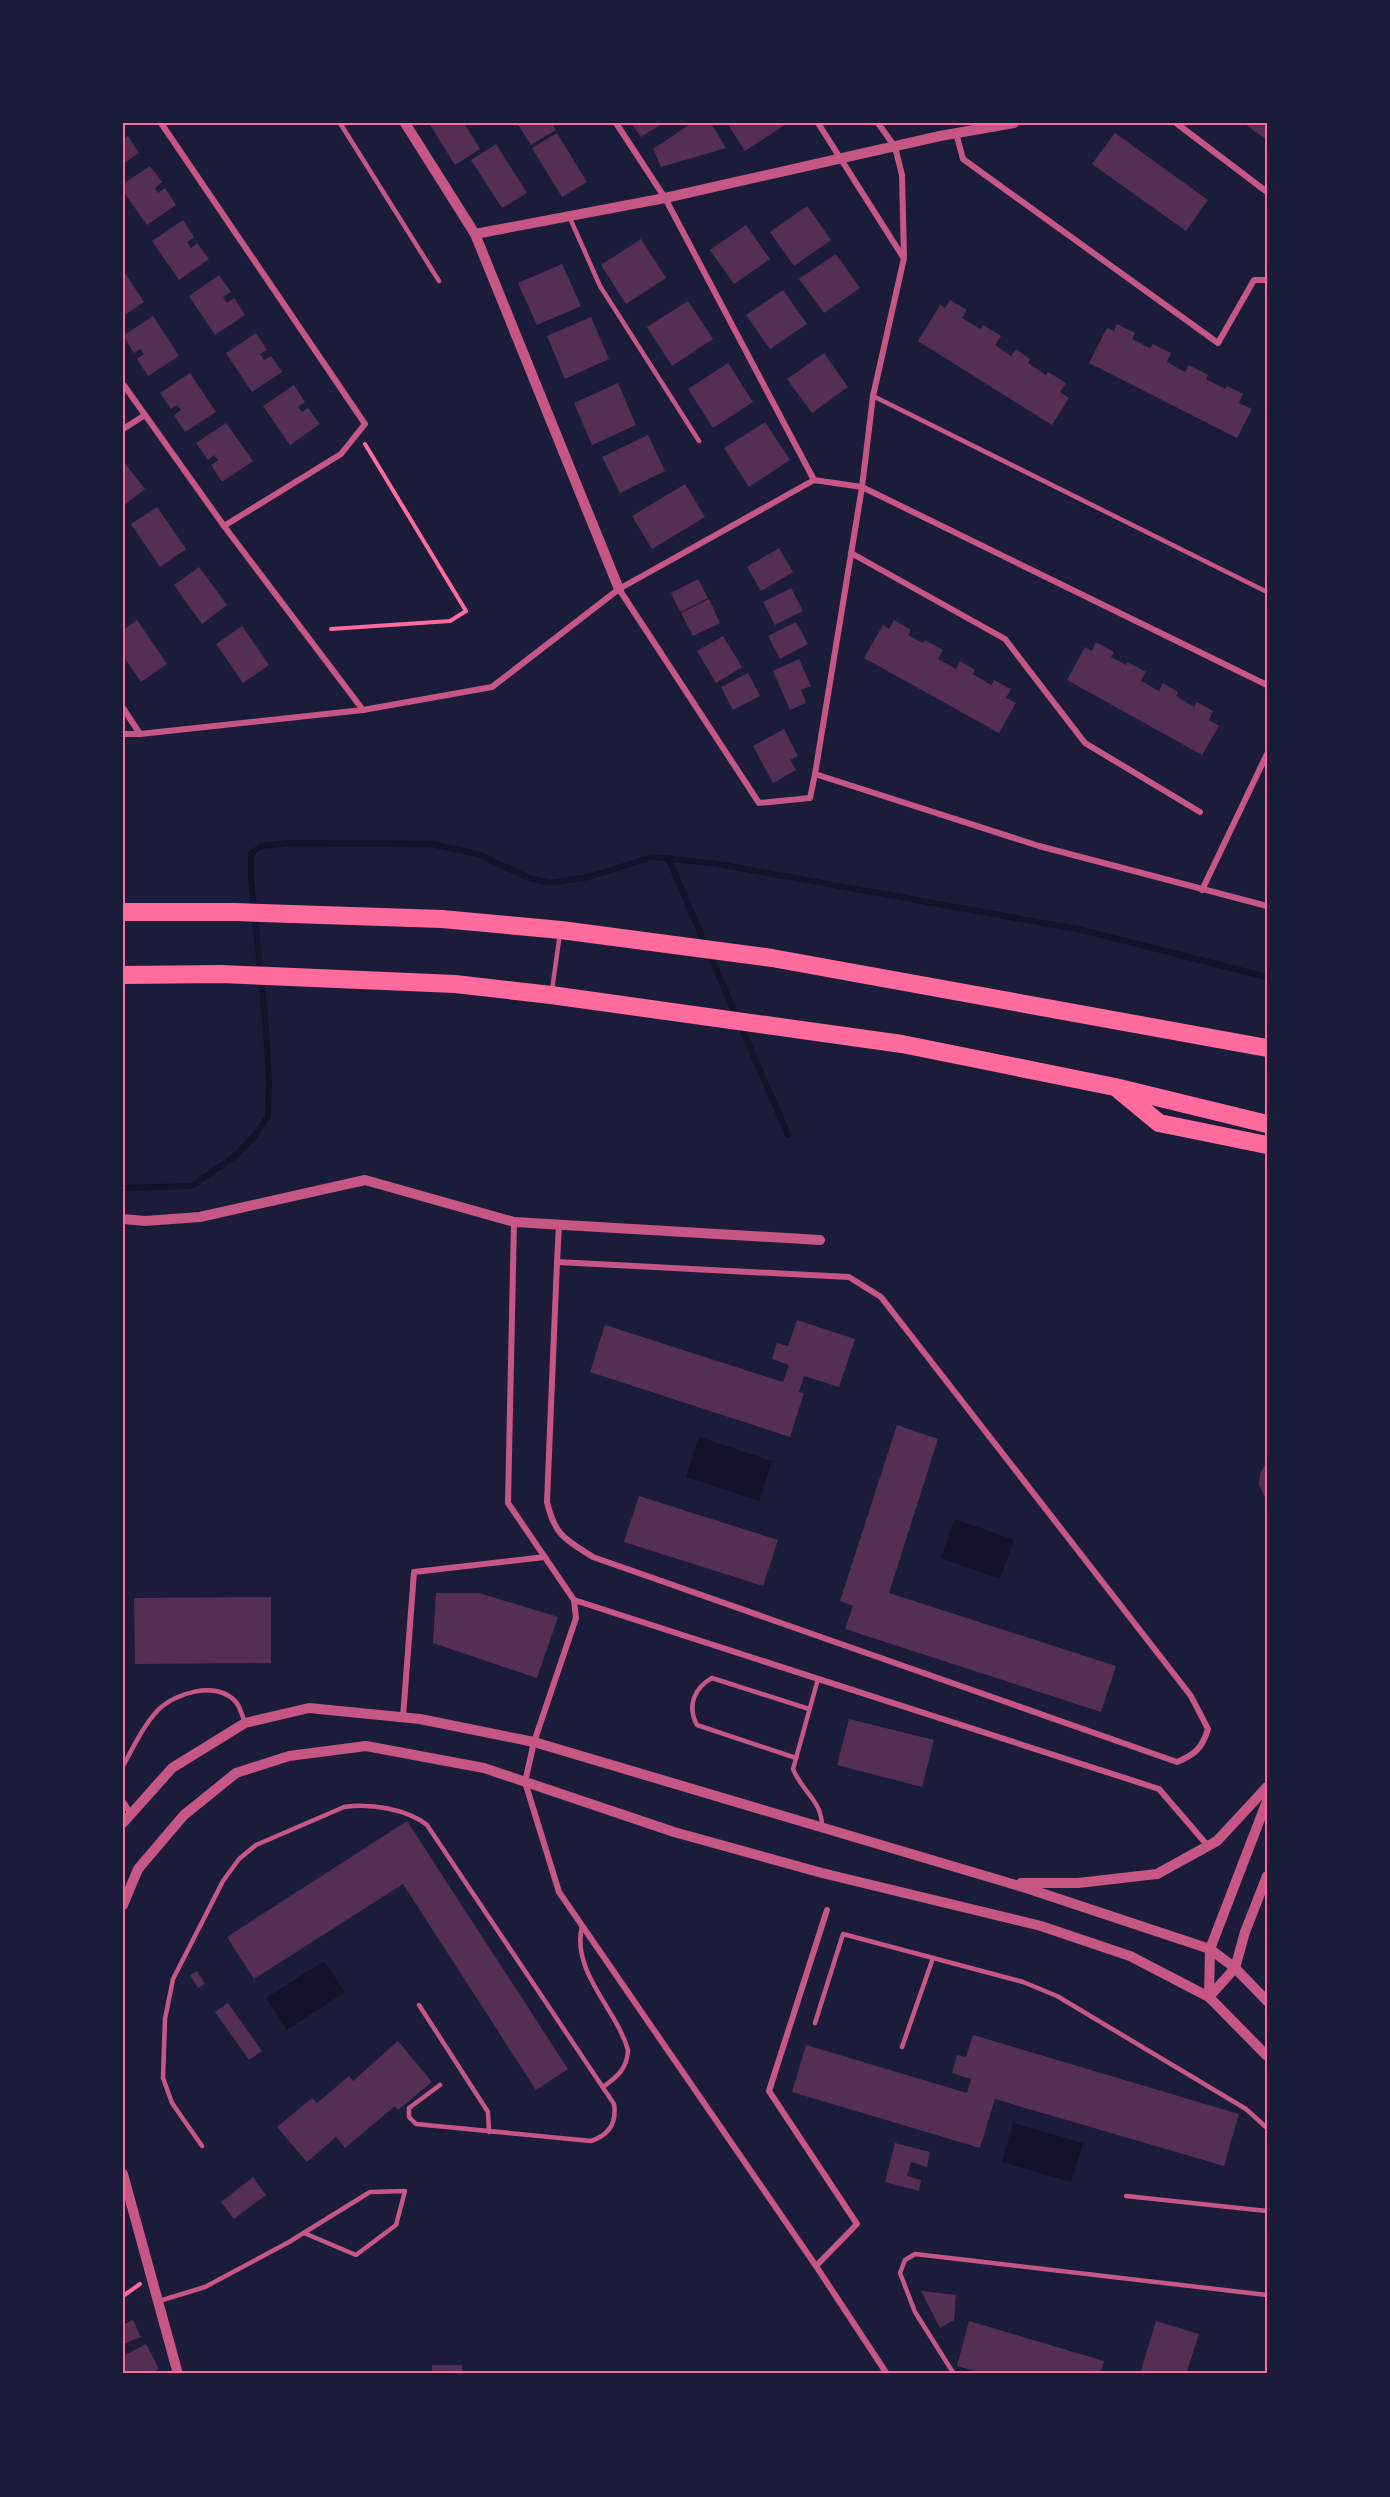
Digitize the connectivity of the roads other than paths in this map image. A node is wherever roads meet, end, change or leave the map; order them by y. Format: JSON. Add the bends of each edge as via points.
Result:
{"nodes":[{"id":1,"x":161,"y":123,"type":"edge"},
{"id":2,"x":340,"y":123,"type":"edge"},
{"id":3,"x":405,"y":123,"type":"edge"},
{"id":4,"x":616,"y":123,"type":"edge"},
{"id":5,"x":818,"y":123,"type":"edge"},
{"id":6,"x":878,"y":123,"type":"edge"},
{"id":7,"x":1014,"y":123,"type":"edge"},
{"id":8,"x":1176,"y":123,"type":"edge"},
{"id":9,"x":956,"y":133,"type":"junction"},
{"id":10,"x":895,"y":147,"type":"junction"},
{"id":11,"x":841,"y":158,"type":"junction"},
{"id":12,"x":1267,"y":192,"type":"edge"},
{"id":13,"x":665,"y":198,"type":"junction"},
{"id":14,"x":569,"y":216,"type":"junction"},
{"id":15,"x":475,"y":234,"type":"junction"},
{"id":16,"x":904,"y":258,"type":"junction"},
{"id":17,"x":1267,"y":280,"type":"edge"},
{"id":18,"x":438,"y":281,"type":"dead end"},
{"id":19,"x":123,"y":384,"type":"edge"},
{"id":20,"x":873,"y":396,"type":"junction"},
{"id":21,"x":145,"y":416,"type":"junction"},
{"id":22,"x":123,"y":429,"type":"edge"},
{"id":23,"x":699,"y":441,"type":"dead end"},
{"id":24,"x":814,"y":480,"type":"junction"},
{"id":25,"x":862,"y":487,"type":"junction"},
{"id":26,"x":224,"y":526,"type":"junction"},
{"id":27,"x":851,"y":553,"type":"junction"},
{"id":28,"x":620,"y":589,"type":"junction"},
{"id":29,"x":1267,"y":592,"type":"edge"},
{"id":30,"x":1267,"y":685,"type":"edge"},
{"id":31,"x":123,"y":708,"type":"edge"},
{"id":32,"x":363,"y":710,"type":"junction"},
{"id":33,"x":123,"y":734,"type":"edge"},
{"id":34,"x":140,"y":734,"type":"junction"},
{"id":35,"x":1267,"y":754,"type":"edge"},
{"id":36,"x":815,"y":774,"type":"junction"},
{"id":37,"x":1200,"y":812,"type":"dead end"},
{"id":38,"x":1202,"y":890,"type":"junction"},
{"id":39,"x":1267,"y":906,"type":"edge"},
{"id":40,"x":123,"y":912,"type":"edge"},
{"id":41,"x":561,"y":930,"type":"junction"},
{"id":42,"x":123,"y":975,"type":"edge"},
{"id":43,"x":551,"y":995,"type":"junction"},
{"id":44,"x":1267,"y":1048,"type":"edge"},
{"id":45,"x":1115,"y":1087,"type":"junction"},
{"id":46,"x":1267,"y":1124,"type":"edge"},
{"id":47,"x":1267,"y":1145,"type":"edge"},
{"id":48,"x":123,"y":1219,"type":"edge"},
{"id":49,"x":514,"y":1222,"type":"junction"},
{"id":50,"x":559,"y":1225,"type":"junction"},
{"id":51,"x":820,"y":1240,"type":"dead end"},
{"id":52,"x":557,"y":1262,"type":"junction"},
{"id":53,"x":545,"y":1557,"type":"junction"},
{"id":54,"x":574,"y":1600,"type":"junction"},
{"id":55,"x":818,"y":1678,"type":"junction"},
{"id":56,"x":809,"y":1710,"type":"junction"},
{"id":57,"x":403,"y":1717,"type":"junction"},
{"id":58,"x":245,"y":1723,"type":"junction"},
{"id":59,"x":534,"y":1742,"type":"junction"},
{"id":60,"x":796,"y":1758,"type":"junction"},
{"id":61,"x":123,"y":1766,"type":"edge"},
{"id":62,"x":525,"y":1782,"type":"junction"},
{"id":63,"x":1267,"y":1787,"type":"edge"},
{"id":64,"x":1267,"y":1801,"type":"edge"},
{"id":65,"x":123,"y":1802,"type":"edge"},
{"id":66,"x":131,"y":1814,"type":"junction"},
{"id":67,"x":123,"y":1823,"type":"edge"},
{"id":68,"x":822,"y":1828,"type":"junction"},
{"id":69,"x":1208,"y":1846,"type":"junction"},
{"id":70,"x":1267,"y":1876,"type":"edge"},
{"id":71,"x":1008,"y":1883,"type":"junction"},
{"id":72,"x":123,"y":1905,"type":"edge"},
{"id":73,"x":827,"y":1910,"type":"dead end"},
{"id":74,"x":582,"y":1926,"type":"junction"},
{"id":75,"x":1210,"y":1949,"type":"junction"},
{"id":76,"x":933,"y":1958,"type":"junction"},
{"id":77,"x":1235,"y":1968,"type":"junction"},
{"id":78,"x":1209,"y":1997,"type":"junction"},
{"id":79,"x":1267,"y":2001,"type":"edge"},
{"id":80,"x":419,"y":2005,"type":"dead end"},
{"id":81,"x":815,"y":2023,"type":"dead end"},
{"id":82,"x":902,"y":2047,"type":"dead end"},
{"id":83,"x":1267,"y":2056,"type":"edge"},
{"id":84,"x":440,"y":2085,"type":"dead end"},
{"id":85,"x":603,"y":2087,"type":"junction"},
{"id":86,"x":1267,"y":2128,"type":"edge"},
{"id":87,"x":489,"y":2132,"type":"junction"},
{"id":88,"x":202,"y":2146,"type":"dead end"},
{"id":89,"x":123,"y":2174,"type":"edge"},
{"id":90,"x":1126,"y":2196,"type":"dead end"},
{"id":91,"x":1267,"y":2211,"type":"edge"},
{"id":92,"x":304,"y":2233,"type":"junction"},
{"id":93,"x":816,"y":2266,"type":"junction"},
{"id":94,"x":1267,"y":2295,"type":"edge"},
{"id":95,"x":159,"y":2301,"type":"junction"},
{"id":96,"x":178,"y":2374,"type":"edge"},
{"id":97,"x":887,"y":2374,"type":"edge"},
{"id":98,"x":954,"y":2374,"type":"edge"}],
"edges":[{"from":1,"to":26,"type":"street","via":[[365,424],[341,454]]},
{"from":2,"to":18,"type":"lane"},
{"from":3,"to":15,"type":"street"},
{"from":4,"to":13,"type":"street"},
{"from":5,"to":11,"type":"street"},
{"from":6,"to":10,"type":"street"},
{"from":7,"to":9,"type":"street"},
{"from":8,"to":12,"type":"street"},
{"from":9,"to":10,"type":"street"},
{"from":9,"to":17,"type":"street","via":[[963,159],[1218,343],[1254,280]]},
{"from":10,"to":11,"type":"street"},
{"from":10,"to":16,"type":"street","via":[[902,175]]},
{"from":11,"to":13,"type":"street"},
{"from":11,"to":16,"type":"street"},
{"from":13,"to":14,"type":"street"},
{"from":13,"to":24,"type":"street"},
{"from":14,"to":15,"type":"street"},
{"from":14,"to":23,"type":"lane","via":[[600,286]]},
{"from":15,"to":28,"type":"street"},
{"from":16,"to":20,"type":"street"},
{"from":19,"to":21,"type":"street"},
{"from":20,"to":25,"type":"street"},
{"from":20,"to":29,"type":"lane"},
{"from":21,"to":22,"type":"street"},
{"from":21,"to":26,"type":"street"},
{"from":24,"to":25,"type":"street"},
{"from":24,"to":28,"type":"street"},
{"from":25,"to":27,"type":"street"},
{"from":25,"to":30,"type":"street"},
{"from":26,"to":32,"type":"street"},
{"from":27,"to":36,"type":"street"},
{"from":27,"to":37,"type":"street","via":[[1005,639],[1085,743]]},
{"from":28,"to":32,"type":"street","via":[[492,687]]},
{"from":28,"to":36,"type":"street","via":[[759,803],[810,798]]},
{"from":31,"to":34,"type":"street"},
{"from":32,"to":34,"type":"street"},
{"from":33,"to":34,"type":"street"},
{"from":35,"to":38,"type":"street"},
{"from":36,"to":38,"type":"street","via":[[1039,846]]},
{"from":38,"to":39,"type":"street"},
{"from":40,"to":41,"type":"highway","via":[[442,919]]},
{"from":41,"to":43,"type":"lane"},
{"from":41,"to":44,"type":"highway","via":[[772,958]]},
{"from":42,"to":43,"type":"highway","via":[[222,974],[455,984]]},
{"from":43,"to":45,"type":"highway","via":[[853,1036]]},
{"from":45,"to":46,"type":"highway"},
{"from":45,"to":47,"type":"highway","via":[[1160,1123]]},
{"from":48,"to":49,"type":"street","via":[[200,1217],[365,1180]]},
{"from":49,"to":50,"type":"street"},
{"from":49,"to":53,"type":"street","via":[[508,1503]]},
{"from":50,"to":51,"type":"street"},
{"from":50,"to":52,"type":"street"},
{"from":52,"to":52,"type":"street","via":[[547,1502],[552,1523],[565,1539],[592,1557],[1177,1762],[1202,1747],[1208,1729],[1191,1696],[881,1297],[849,1277]]},
{"from":53,"to":54,"type":"street"},
{"from":53,"to":57,"type":"street","via":[[414,1572]]},
{"from":54,"to":55,"type":"street"},
{"from":54,"to":59,"type":"street","via":[[576,1618]]},
{"from":55,"to":56,"type":"lane"},
{"from":55,"to":69,"type":"street","via":[[1159,1789]]},
{"from":56,"to":60,"type":"lane"},
{"from":56,"to":60,"type":"lane","via":[[712,1678],[693,1696],[692,1711],[697,1725]]},
{"from":57,"to":58,"type":"street","via":[[309,1708]]},
{"from":57,"to":59,"type":"street"},
{"from":58,"to":61,"type":"lane","via":[[236,1702],[224,1695],[204,1691],[178,1696],[157,1711]]},
{"from":58,"to":66,"type":"street","via":[[172,1768]]},
{"from":59,"to":62,"type":"street"},
{"from":59,"to":68,"type":"street"},
{"from":60,"to":68,"type":"lane","via":[[793,1769],[801,1786],[819,1806]]},
{"from":62,"to":72,"type":"street","via":[[484,1768],[366,1746],[290,1756],[236,1773],[184,1815],[138,1869]]},
{"from":62,"to":74,"type":"street","via":[[558,1892]]},
{"from":62,"to":78,"type":"street","via":[[776,1861],[1041,1926],[1130,1956]]},
{"from":63,"to":69,"type":"street"},
{"from":64,"to":75,"type":"street"},
{"from":65,"to":66,"type":"street"},
{"from":66,"to":67,"type":"street"},
{"from":68,"to":71,"type":"street"},
{"from":69,"to":71,"type":"street","via":[[1157,1874],[1078,1884]]},
{"from":70,"to":77,"type":"street"},
{"from":71,"to":75,"type":"street"},
{"from":73,"to":93,"type":"street","via":[[769,2091],[857,2224]]},
{"from":74,"to":85,"type":"lane","via":[[579,1943],[584,1964],[628,2049],[621,2074]]},
{"from":74,"to":93,"type":"street"},
{"from":75,"to":77,"type":"street"},
{"from":75,"to":78,"type":"street"},
{"from":76,"to":81,"type":"lane","via":[[843,1934]]},
{"from":76,"to":82,"type":"lane"},
{"from":76,"to":86,"type":"lane","via":[[1023,1982],[1056,1996],[1246,2109]]},
{"from":77,"to":78,"type":"street"},
{"from":77,"to":79,"type":"street"},
{"from":78,"to":83,"type":"street"},
{"from":80,"to":87,"type":"lane","via":[[488,2112]]},
{"from":84,"to":87,"type":"lane","via":[[409,2108],[412,2121],[421,2126]]},
{"from":85,"to":87,"type":"lane","via":[[616,2112],[611,2128],[599,2138],[591,2141]]},
{"from":85,"to":88,"type":"lane","via":[[428,1825],[409,1814],[344,1806],[256,1845],[239,1858],[173,1979],[165,2019],[163,2078],[172,2103]]},
{"from":89,"to":95,"type":"street"},
{"from":90,"to":91,"type":"lane"},
{"from":92,"to":92,"type":"lane","via":[[370,2192],[405,2191],[396,2225],[356,2254]]},
{"from":92,"to":95,"type":"lane","via":[[206,2287]]},
{"from":93,"to":97,"type":"street"},
{"from":94,"to":98,"type":"lane","via":[[915,2254],[905,2260],[900,2273],[915,2312]]},
{"from":95,"to":96,"type":"street"}]}
